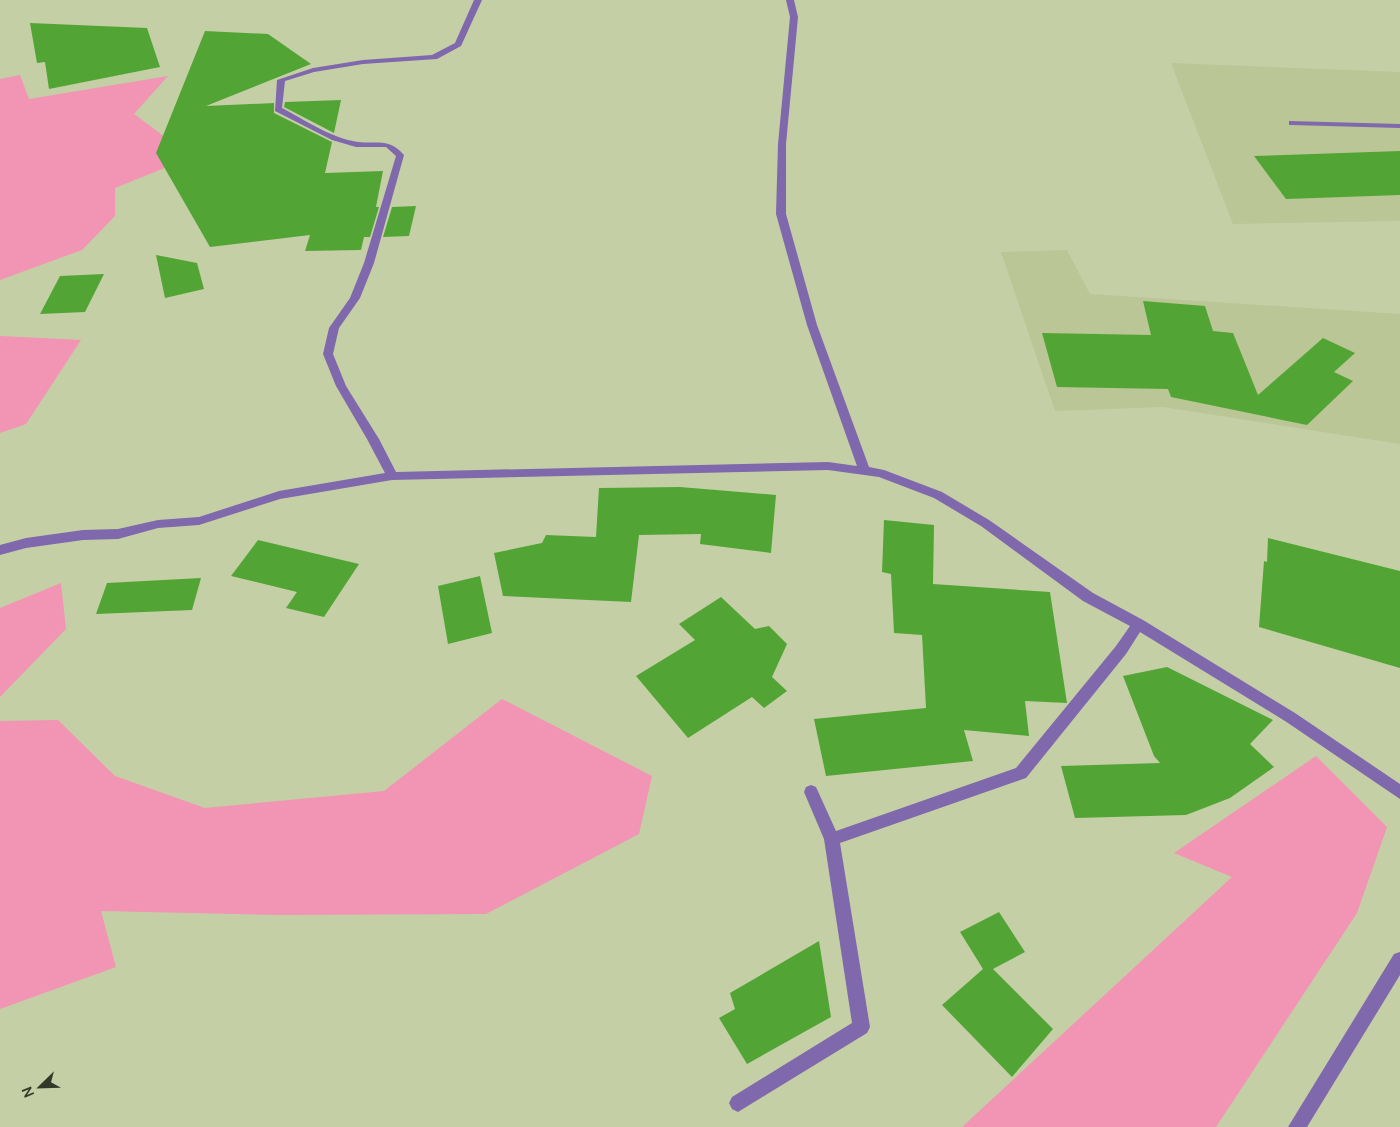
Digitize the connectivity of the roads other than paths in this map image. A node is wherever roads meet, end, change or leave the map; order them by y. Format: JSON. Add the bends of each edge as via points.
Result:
{"nodes":[{"id":1,"x":478,"y":0,"type":"edge"},
{"id":2,"x":790,"y":0,"type":"edge"},
{"id":3,"x":1292,"y":123,"type":"dead end"},
{"id":4,"x":1400,"y":126,"type":"edge"},
{"id":5,"x":864,"y":470,"type":"junction"},
{"id":6,"x":392,"y":476,"type":"junction"},
{"id":7,"x":0,"y":550,"type":"edge"},
{"id":8,"x":1138,"y":624,"type":"junction"},
{"id":9,"x":811,"y":792,"type":"dead end"},
{"id":10,"x":1400,"y":792,"type":"edge"},
{"id":11,"x":832,"y":839,"type":"junction"},
{"id":12,"x":1400,"y":960,"type":"edge"},
{"id":13,"x":738,"y":1103,"type":"dead end"},
{"id":14,"x":1297,"y":1127,"type":"edge"}],
"edges":[{"from":1,"to":6,"type":"street","via":[[458,44],[434,57],[363,62],[313,70],[281,80],[278,109],[335,138],[356,144],[388,146],[400,155],[369,263],[355,298],[334,328],[328,354],[341,386]]},
{"from":2,"to":5,"type":"street","via":[[794,17],[782,144],[781,214],[812,325]]},
{"from":3,"to":4,"type":"street"},
{"from":5,"to":6,"type":"street","via":[[828,466]]},
{"from":5,"to":8,"type":"street","via":[[938,495],[984,523],[1088,597]]},
{"from":6,"to":7,"type":"street","via":[[280,495],[199,521],[158,524],[118,534],[26,543]]},
{"from":8,"to":10,"type":"street","via":[[1290,717]]},
{"from":8,"to":11,"type":"street","via":[[1121,650],[1020,773]]},
{"from":9,"to":11,"type":"street"},
{"from":11,"to":13,"type":"street","via":[[861,1027]]},
{"from":12,"to":14,"type":"street"}]}
